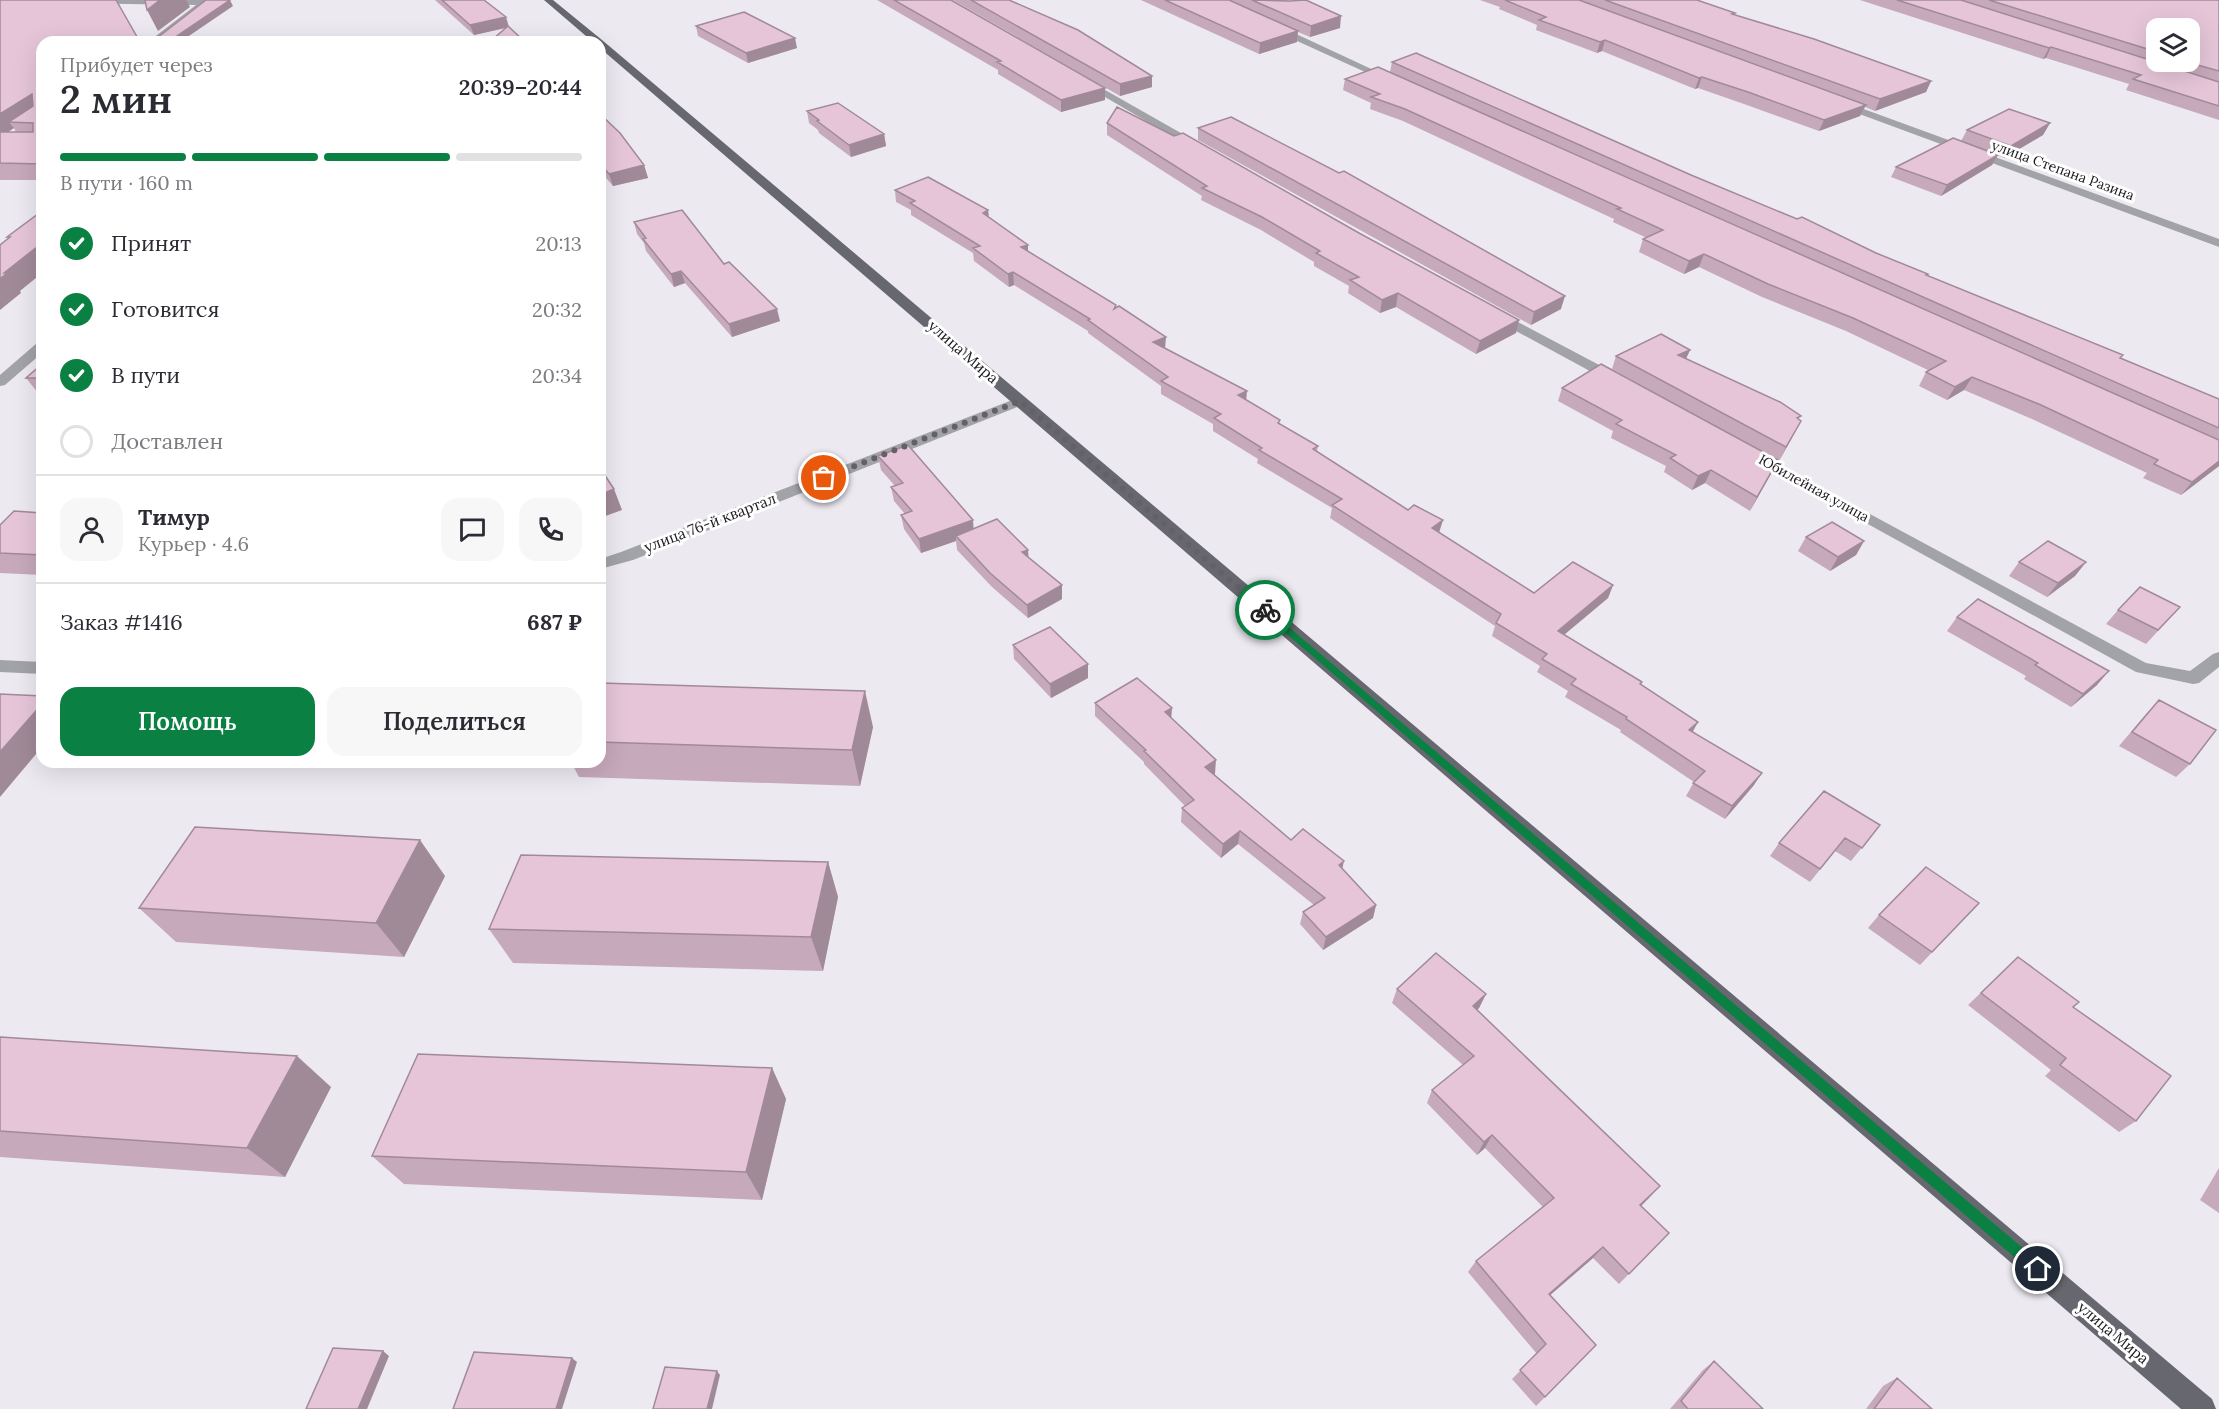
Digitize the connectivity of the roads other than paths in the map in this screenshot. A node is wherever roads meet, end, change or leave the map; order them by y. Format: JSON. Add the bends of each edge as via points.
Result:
{"nodes":[{"id":1,"x":60,"y":0,"type":"edge"},
{"id":2,"x":548,"y":0,"type":"edge"},
{"id":3,"x":1269,"y":25,"type":"edge"},
{"id":4,"x":161,"y":36,"type":"edge"},
{"id":5,"x":591,"y":36,"type":"edge"},
{"id":6,"x":606,"y":49,"type":"edge"},
{"id":7,"x":1073,"y":75,"type":"edge"},
{"id":8,"x":1400,"y":84,"type":"edge"},
{"id":9,"x":1828,"y":99,"type":"edge"},
{"id":10,"x":1207,"y":152,"type":"edge"},
{"id":11,"x":2219,"y":243,"type":"edge"},
{"id":12,"x":1487,"y":309,"type":"edge"},
{"id":13,"x":36,"y":351,"type":"edge"},
{"id":14,"x":0,"y":382,"type":"edge"},
{"id":15,"x":1622,"y":383,"type":"edge"},
{"id":16,"x":1020,"y":401,"type":"junction"},
{"id":17,"x":1747,"y":452,"type":"edge"},
{"id":18,"x":606,"y":562,"type":"edge"},
{"id":19,"x":2219,"y":658,"type":"edge"},
{"id":20,"x":0,"y":666,"type":"edge"},
{"id":21,"x":36,"y":668,"type":"edge"},
{"id":22,"x":2202,"y":1409,"type":"edge"}],
"edges":[{"from":1,"to":4,"type":"street","via":[[205,2]]},
{"from":2,"to":5,"type":"main road","name":"улица Мира"},
{"from":3,"to":8,"type":"street"},
{"from":6,"to":16,"type":"main road","name":"улица Мира"},
{"from":7,"to":10,"type":"street"},
{"from":9,"to":11,"type":"street","name":"улица Степана Разина"},
{"from":12,"to":15,"type":"street"},
{"from":13,"to":14,"type":"street"},
{"from":16,"to":18,"type":"street","name":"улица 76-й квартал"},
{"from":16,"to":22,"type":"main road","name":"улица Мира"},
{"from":17,"to":19,"type":"street","name":"Юбилейная улица","via":[[2142,668],[2193,678]]},
{"from":20,"to":21,"type":"street"}]}
